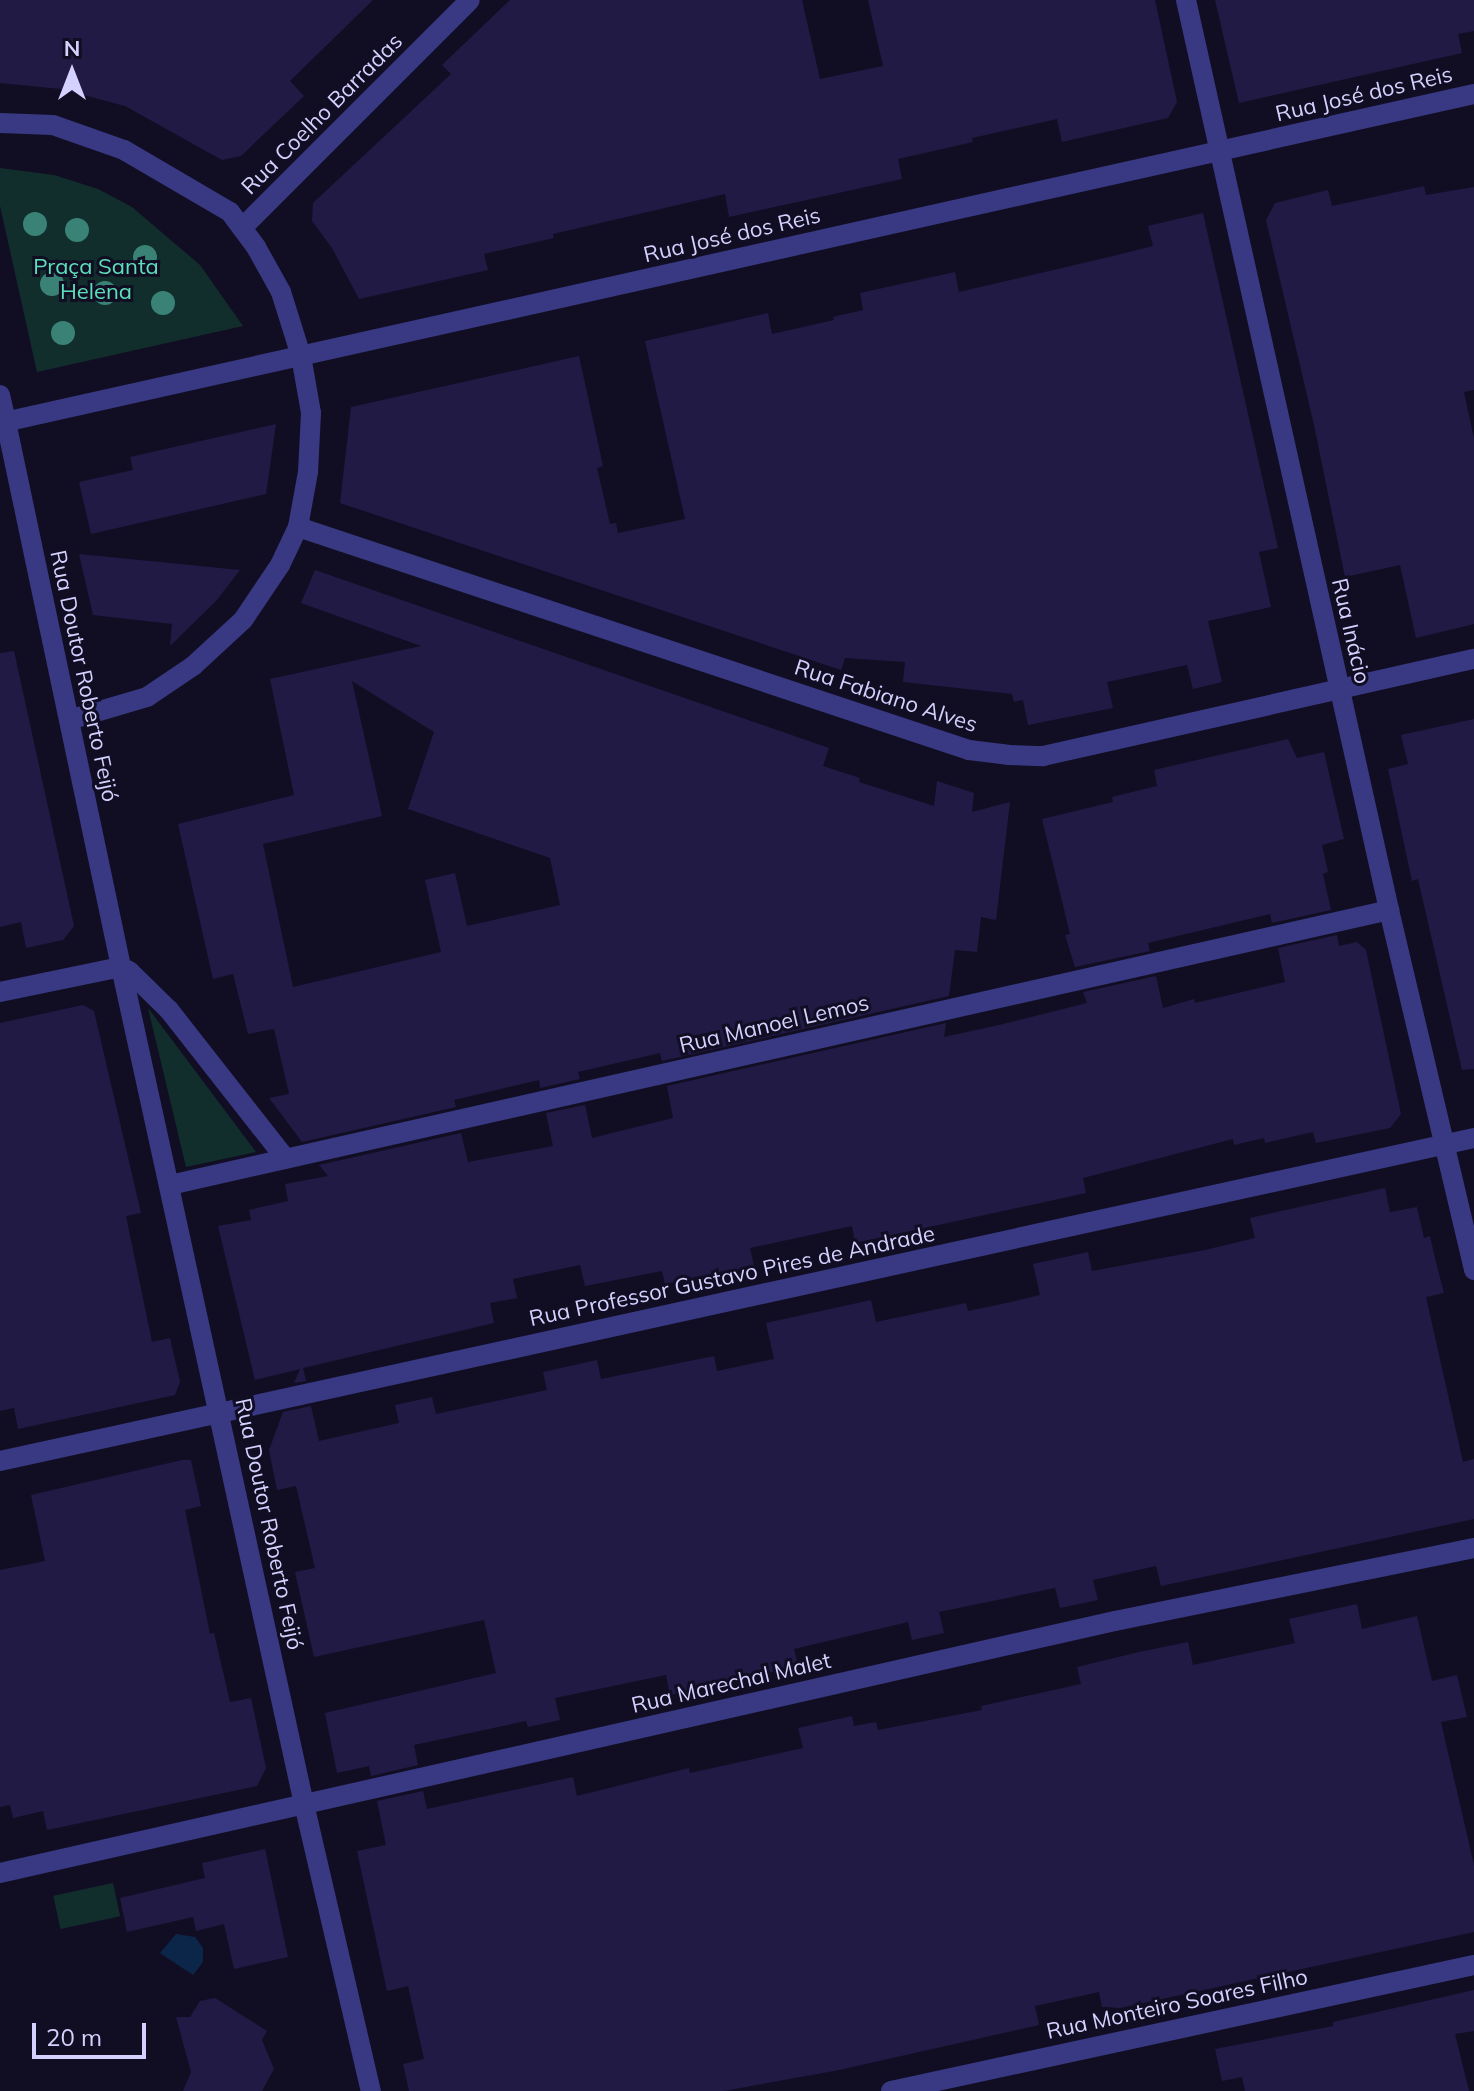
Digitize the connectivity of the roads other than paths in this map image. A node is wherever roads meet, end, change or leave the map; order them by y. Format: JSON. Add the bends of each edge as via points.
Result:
{"nodes":[{"id":1,"x":470,"y":0,"type":"edge"},
{"id":2,"x":1186,"y":0,"type":"edge"},
{"id":3,"x":1474,"y":94,"type":"edge"},
{"id":4,"x":0,"y":123,"type":"edge"},
{"id":5,"x":1219,"y":151,"type":"junction"},
{"id":6,"x":242,"y":228,"type":"junction"},
{"id":7,"x":301,"y":356,"type":"junction"},
{"id":8,"x":0,"y":395,"type":"edge"},
{"id":9,"x":3,"y":422,"type":"edge"},
{"id":10,"x":298,"y":527,"type":"junction"},
{"id":11,"x":1474,"y":659,"type":"edge"},
{"id":12,"x":1340,"y":689,"type":"junction"},
{"id":13,"x":69,"y":720,"type":"junction"},
{"id":14,"x":1389,"y":910,"type":"junction"},
{"id":15,"x":121,"y":967,"type":"junction"},
{"id":16,"x":0,"y":992,"type":"edge"},
{"id":17,"x":1474,"y":1138,"type":"edge"},
{"id":18,"x":1443,"y":1145,"type":"junction"},
{"id":19,"x":286,"y":1159,"type":"junction"},
{"id":20,"x":170,"y":1185,"type":"junction"},
{"id":21,"x":1474,"y":1270,"type":"edge"},
{"id":22,"x":221,"y":1412,"type":"junction"},
{"id":23,"x":0,"y":1461,"type":"edge"},
{"id":24,"x":1474,"y":1548,"type":"edge"},
{"id":25,"x":304,"y":1804,"type":"junction"},
{"id":26,"x":0,"y":1873,"type":"edge"},
{"id":27,"x":1474,"y":1965,"type":"edge"},
{"id":28,"x":371,"y":2091,"type":"edge"},
{"id":29,"x":891,"y":2091,"type":"edge"}],
"edges":[{"from":1,"to":6,"type":"street","name":"Rua Coelho Barradas"},
{"from":2,"to":5,"type":"street","name":"Rua Inácio"},
{"from":3,"to":5,"type":"street","name":"Rua José dos Reis"},
{"from":4,"to":6,"type":"street","via":[[53,125],[124,150],[230,212]]},
{"from":5,"to":7,"type":"street","name":"Rua José dos Reis"},
{"from":5,"to":12,"type":"street","name":"Rua Inácio"},
{"from":6,"to":7,"type":"street","via":[[281,292]]},
{"from":7,"to":9,"type":"street","name":"Rua José dos Reis"},
{"from":7,"to":10,"type":"street","via":[[311,413]]},
{"from":8,"to":9,"type":"street","name":"Rua Doutor Roberto Feijó"},
{"from":9,"to":13,"type":"street","name":"Rua Doutor Roberto Feijó"},
{"from":10,"to":12,"type":"street","name":"Rua Fabiano Alves","via":[[969,750],[1043,756]]},
{"from":10,"to":13,"type":"street","via":[[243,620],[193,666],[147,697]]},
{"from":11,"to":12,"type":"street","name":"Rua Fabiano Alves"},
{"from":12,"to":14,"type":"street","name":"Rua Inácio"},
{"from":13,"to":15,"type":"street","name":"Rua Doutor Roberto Feijó"},
{"from":14,"to":18,"type":"street","name":"Rua Inácio"},
{"from":14,"to":19,"type":"street","name":"Rua Manoel Lemos"},
{"from":15,"to":16,"type":"street"},
{"from":15,"to":19,"type":"street","via":[[169,1010]]},
{"from":15,"to":20,"type":"street","name":"Rua Doutor Roberto Feijó"},
{"from":17,"to":18,"type":"street","name":"Rua Professor Gustavo Pires de Andrade"},
{"from":18,"to":21,"type":"street","name":"Rua Inácio"},
{"from":18,"to":22,"type":"street","name":"Rua Professor Gustavo Pires de Andrade"},
{"from":19,"to":20,"type":"street","name":"Rua Manoel Lemos"},
{"from":20,"to":22,"type":"street","name":"Rua Doutor Roberto Feijó"},
{"from":22,"to":23,"type":"street","name":"Rua Professor Gustavo Pires de Andrade"},
{"from":22,"to":25,"type":"street","name":"Rua Doutor Roberto Feijó"},
{"from":24,"to":25,"type":"street","name":"Rua Marechal Malet","via":[[1115,1621]]},
{"from":25,"to":26,"type":"street","name":"Rua Marechal Malet"},
{"from":25,"to":28,"type":"street","name":"Rua Doutor Roberto Feijó"},
{"from":27,"to":29,"type":"street","name":"Rua Monteiro Soares Filho"}]}
